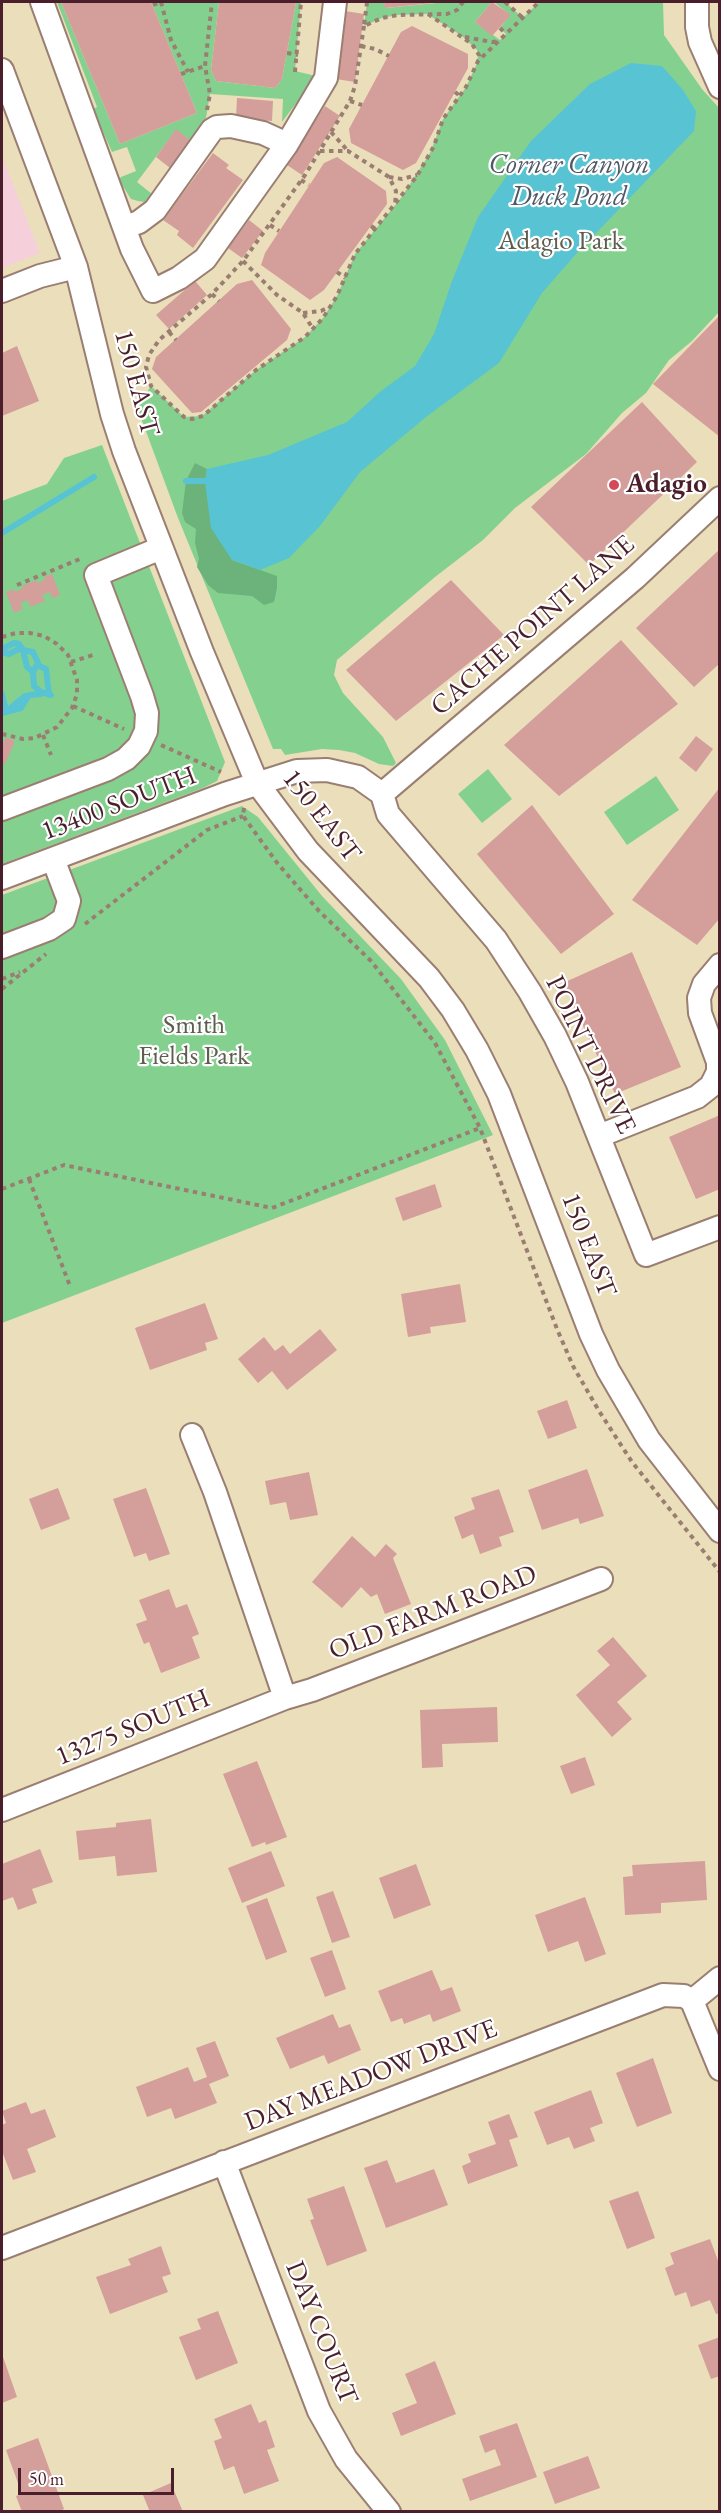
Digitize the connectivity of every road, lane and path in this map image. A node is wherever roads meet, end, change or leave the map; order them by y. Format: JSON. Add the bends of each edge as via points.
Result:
{"nodes":[{"id":1,"x":42,"y":2,"type":"edge"},
{"id":2,"x":161,"y":2,"type":"edge"},
{"id":3,"x":212,"y":2,"type":"edge"},
{"id":4,"x":301,"y":2,"type":"edge"},
{"id":5,"x":335,"y":2,"type":"edge"},
{"id":6,"x":367,"y":2,"type":"edge"},
{"id":7,"x":463,"y":2,"type":"edge"},
{"id":8,"x":505,"y":2,"type":"edge"},
{"id":9,"x":539,"y":2,"type":"edge"},
{"id":10,"x":697,"y":2,"type":"edge"},
{"id":11,"x":153,"y":5,"type":"dead end"},
{"id":12,"x":427,"y":14,"type":"junction"},
{"id":13,"x":523,"y":18,"type":"junction"},
{"id":14,"x":364,"y":26,"type":"junction"},
{"id":15,"x":500,"y":28,"type":"dead end"},
{"id":16,"x":506,"y":34,"type":"junction"},
{"id":17,"x":462,"y":36,"type":"junction"},
{"id":18,"x":500,"y":40,"type":"junction"},
{"id":19,"x":207,"y":42,"type":"junction"},
{"id":20,"x":214,"y":43,"type":"dead end"},
{"id":21,"x":361,"y":46,"type":"junction"},
{"id":22,"x":287,"y":53,"type":"dead end"},
{"id":23,"x":298,"y":54,"type":"junction"},
{"id":24,"x":388,"y":56,"type":"dead end"},
{"id":25,"x":478,"y":61,"type":"junction"},
{"id":26,"x":205,"y":66,"type":"junction"},
{"id":27,"x":2,"y":71,"type":"edge"},
{"id":28,"x":188,"y":72,"type":"junction"},
{"id":29,"x":295,"y":72,"type":"dead end"},
{"id":30,"x":181,"y":74,"type":"dead end"},
{"id":31,"x":720,"y":87,"type":"edge"},
{"id":32,"x":454,"y":92,"type":"dead end"},
{"id":33,"x":460,"y":96,"type":"junction"},
{"id":34,"x":350,"y":101,"type":"junction"},
{"id":35,"x":362,"y":105,"type":"dead end"},
{"id":36,"x":206,"y":118,"type":"dead end"},
{"id":37,"x":331,"y":132,"type":"junction"},
{"id":38,"x":287,"y":144,"type":"junction"},
{"id":39,"x":319,"y":151,"type":"junction"},
{"id":40,"x":348,"y":151,"type":"junction"},
{"id":41,"x":417,"y":175,"type":"junction"},
{"id":42,"x":389,"y":177,"type":"junction"},
{"id":43,"x":301,"y":180,"type":"junction"},
{"id":44,"x":309,"y":185,"type":"dead end"},
{"id":45,"x":395,"y":206,"type":"junction"},
{"id":46,"x":270,"y":225,"type":"junction"},
{"id":47,"x":371,"y":226,"type":"dead end"},
{"id":48,"x":126,"y":227,"type":"junction"},
{"id":49,"x":377,"y":230,"type":"junction"},
{"id":50,"x":279,"y":231,"type":"dead end"},
{"id":51,"x":243,"y":261,"type":"junction"},
{"id":52,"x":76,"y":267,"type":"junction"},
{"id":53,"x":338,"y":272,"type":"dead end"},
{"id":54,"x":345,"y":278,"type":"junction"},
{"id":55,"x":2,"y":291,"type":"edge"},
{"id":56,"x":212,"y":294,"type":"junction"},
{"id":57,"x":219,"y":301,"type":"dead end"},
{"id":58,"x":330,"y":307,"type":"junction"},
{"id":59,"x":303,"y":312,"type":"junction"},
{"id":60,"x":313,"y":329,"type":"junction"},
{"id":61,"x":169,"y":332,"type":"junction"},
{"id":62,"x":176,"y":340,"type":"dead end"},
{"id":63,"x":266,"y":357,"type":"dead end"},
{"id":64,"x":269,"y":362,"type":"junction"},
{"id":65,"x":720,"y":498,"type":"edge"},
{"id":66,"x":161,"y":548,"type":"junction"},
{"id":67,"x":88,"y":557,"type":"dead end"},
{"id":68,"x":17,"y":585,"type":"dead end"},
{"id":69,"x":2,"y":637,"type":"edge"},
{"id":70,"x":93,"y":655,"type":"dead end"},
{"id":71,"x":71,"y":662,"type":"junction"},
{"id":72,"x":2,"y":734,"type":"edge"},
{"id":73,"x":43,"y":735,"type":"junction"},
{"id":74,"x":51,"y":754,"type":"dead end"},
{"id":75,"x":257,"y":783,"type":"junction"},
{"id":76,"x":382,"y":794,"type":"junction"},
{"id":77,"x":2,"y":809,"type":"edge"},
{"id":78,"x":260,"y":826,"type":"dead end"},
{"id":79,"x":253,"y":831,"type":"junction"},
{"id":80,"x":53,"y":859,"type":"junction"},
{"id":81,"x":2,"y":879,"type":"edge"},
{"id":82,"x":80,"y":928,"type":"dead end"},
{"id":83,"x":2,"y":947,"type":"edge"},
{"id":84,"x":53,"y":949,"type":"dead end"},
{"id":85,"x":720,"y":965,"type":"edge"},
{"id":86,"x":26,"y":969,"type":"junction"},
{"id":87,"x":2,"y":979,"type":"edge"},
{"id":88,"x":2,"y":989,"type":"edge"},
{"id":89,"x":599,"y":1136,"type":"junction"},
{"id":90,"x":29,"y":1179,"type":"junction"},
{"id":91,"x":2,"y":1189,"type":"edge"},
{"id":92,"x":720,"y":1227,"type":"edge"},
{"id":93,"x":70,"y":1286,"type":"dead end"},
{"id":94,"x":192,"y":1435,"type":"dead end"},
{"id":95,"x":720,"y":1530,"type":"edge"},
{"id":96,"x":601,"y":1579,"type":"dead end"},
{"id":97,"x":285,"y":1698,"type":"junction"},
{"id":98,"x":2,"y":1810,"type":"edge"},
{"id":99,"x":720,"y":1978,"type":"edge"},
{"id":100,"x":692,"y":2001,"type":"junction"},
{"id":101,"x":720,"y":2069,"type":"edge"},
{"id":102,"x":224,"y":2162,"type":"junction"},
{"id":103,"x":2,"y":2248,"type":"edge"},
{"id":104,"x":388,"y":2511,"type":"edge"}],
"edges":[{"from":1,"to":48,"type":"street"},
{"from":2,"to":11,"type":"path"},
{"from":2,"to":28,"type":"path","via":[[171,40]]},
{"from":3,"to":19,"type":"path"},
{"from":4,"to":23,"type":"path"},
{"from":5,"to":38,"type":"street","via":[[326,78]]},
{"from":6,"to":14,"type":"path"},
{"from":7,"to":12,"type":"path","via":[[447,14]]},
{"from":8,"to":13,"type":"path"},
{"from":9,"to":13,"type":"path"},
{"from":10,"to":31,"type":"street","via":[[700,42]]},
{"from":12,"to":14,"type":"path","via":[[398,15]]},
{"from":12,"to":17,"type":"path"},
{"from":13,"to":16,"type":"path"},
{"from":14,"to":21,"type":"path"},
{"from":15,"to":16,"type":"path"},
{"from":16,"to":18,"type":"path"},
{"from":17,"to":18,"type":"path"},
{"from":17,"to":25,"type":"path","via":[[477,50]]},
{"from":18,"to":25,"type":"path"},
{"from":19,"to":20,"type":"path"},
{"from":19,"to":26,"type":"path"},
{"from":21,"to":24,"type":"path"},
{"from":21,"to":34,"type":"path"},
{"from":22,"to":23,"type":"path"},
{"from":23,"to":29,"type":"path"},
{"from":25,"to":33,"type":"path"},
{"from":26,"to":28,"type":"path"},
{"from":26,"to":36,"type":"path","via":[[210,94]]},
{"from":27,"to":52,"type":"street","name":"150 EAST"},
{"from":28,"to":30,"type":"path"},
{"from":32,"to":33,"type":"path"},
{"from":33,"to":41,"type":"path","via":[[443,119],[434,146]]},
{"from":34,"to":35,"type":"path"},
{"from":34,"to":37,"type":"path"},
{"from":37,"to":39,"type":"path"},
{"from":37,"to":40,"type":"path"},
{"from":38,"to":48,"type":"street","via":[[263,133],[217,127],[155,210]]},
{"from":38,"to":48,"type":"street","via":[[205,259],[179,278],[153,291],[138,265]]},
{"from":39,"to":40,"type":"path"},
{"from":39,"to":43,"type":"path"},
{"from":40,"to":42,"type":"path"},
{"from":41,"to":42,"type":"path"},
{"from":41,"to":45,"type":"path"},
{"from":42,"to":45,"type":"path","via":[[396,191]]},
{"from":43,"to":44,"type":"path"},
{"from":43,"to":46,"type":"path"},
{"from":45,"to":49,"type":"path"},
{"from":46,"to":50,"type":"path"},
{"from":46,"to":51,"type":"path"},
{"from":47,"to":49,"type":"path"},
{"from":49,"to":54,"type":"path","via":[[355,254]]},
{"from":51,"to":56,"type":"path"},
{"from":51,"to":59,"type":"path","via":[[277,295]]},
{"from":52,"to":55,"type":"street"},
{"from":52,"to":66,"type":"street","name":"150 EAST","via":[[112,414]]},
{"from":53,"to":54,"type":"path"},
{"from":54,"to":58,"type":"path"},
{"from":56,"to":57,"type":"path"},
{"from":56,"to":61,"type":"path"},
{"from":58,"to":59,"type":"path"},
{"from":58,"to":60,"type":"path"},
{"from":59,"to":60,"type":"path"},
{"from":60,"to":64,"type":"path"},
{"from":61,"to":62,"type":"path"},
{"from":61,"to":64,"type":"path","via":[[149,355],[146,367],[152,386],[184,417],[202,416]]},
{"from":63,"to":64,"type":"path"},
{"from":65,"to":76,"type":"street","name":"CACHE POINT LANE","via":[[634,578]]},
{"from":66,"to":75,"type":"street","name":"150 EAST"},
{"from":66,"to":77,"type":"street","via":[[96,575],[147,713],[146,731],[139,746],[108,769]]},
{"from":67,"to":68,"type":"path"},
{"from":69,"to":71,"type":"path","via":[[23,633],[44,636],[57,644]]},
{"from":70,"to":71,"type":"path"},
{"from":71,"to":73,"type":"path","via":[[77,680],[73,706],[57,727]]},
{"from":72,"to":73,"type":"path","via":[[23,739]]},
{"from":73,"to":74,"type":"path"},
{"from":75,"to":76,"type":"street","via":[[297,771],[327,770],[358,777]]},
{"from":75,"to":80,"type":"street","name":"13400 SOUTH"},
{"from":75,"to":95,"type":"street","name":"150 EAST","via":[[308,851],[429,978],[453,1010],[499,1094],[608,1371],[649,1440]]},
{"from":76,"to":89,"type":"street","name":"POINT DRIVE","via":[[388,814],[496,940],[530,992],[555,1036]]},
{"from":78,"to":79,"type":"path"},
{"from":79,"to":82,"type":"path","via":[[243,816],[207,830]]},
{"from":79,"to":90,"type":"path","via":[[319,911],[371,961],[404,1001],[435,1043],[480,1128],[272,1208],[64,1165]]},
{"from":80,"to":81,"type":"street","name":"13400 SOUTH"},
{"from":80,"to":83,"type":"street","via":[[69,901],[64,919],[50,929]]},
{"from":84,"to":86,"type":"path"},
{"from":85,"to":89,"type":"street","via":[[704,984],[699,998],[700,1013],[718,1062],[711,1086],[697,1097]]},
{"from":86,"to":87,"type":"path"},
{"from":86,"to":88,"type":"path"},
{"from":89,"to":92,"type":"street","name":"POINT DRIVE","via":[[646,1255]]},
{"from":90,"to":91,"type":"path"},
{"from":90,"to":93,"type":"path"},
{"from":94,"to":97,"type":"street"},
{"from":96,"to":97,"type":"street","name":"OLD FARM ROAD"},
{"from":97,"to":98,"type":"street","name":"13275 SOUTH"},
{"from":99,"to":100,"type":"street"},
{"from":100,"to":101,"type":"street"},
{"from":100,"to":102,"type":"street","name":"DAY MEADOW DRIVE","via":[[674,1994],[653,1998]]},
{"from":102,"to":103,"type":"street","name":"DAY MEADOW DRIVE"},
{"from":102,"to":104,"type":"street","name":"DAY COURT","via":[[319,2411],[346,2459]]}]}
